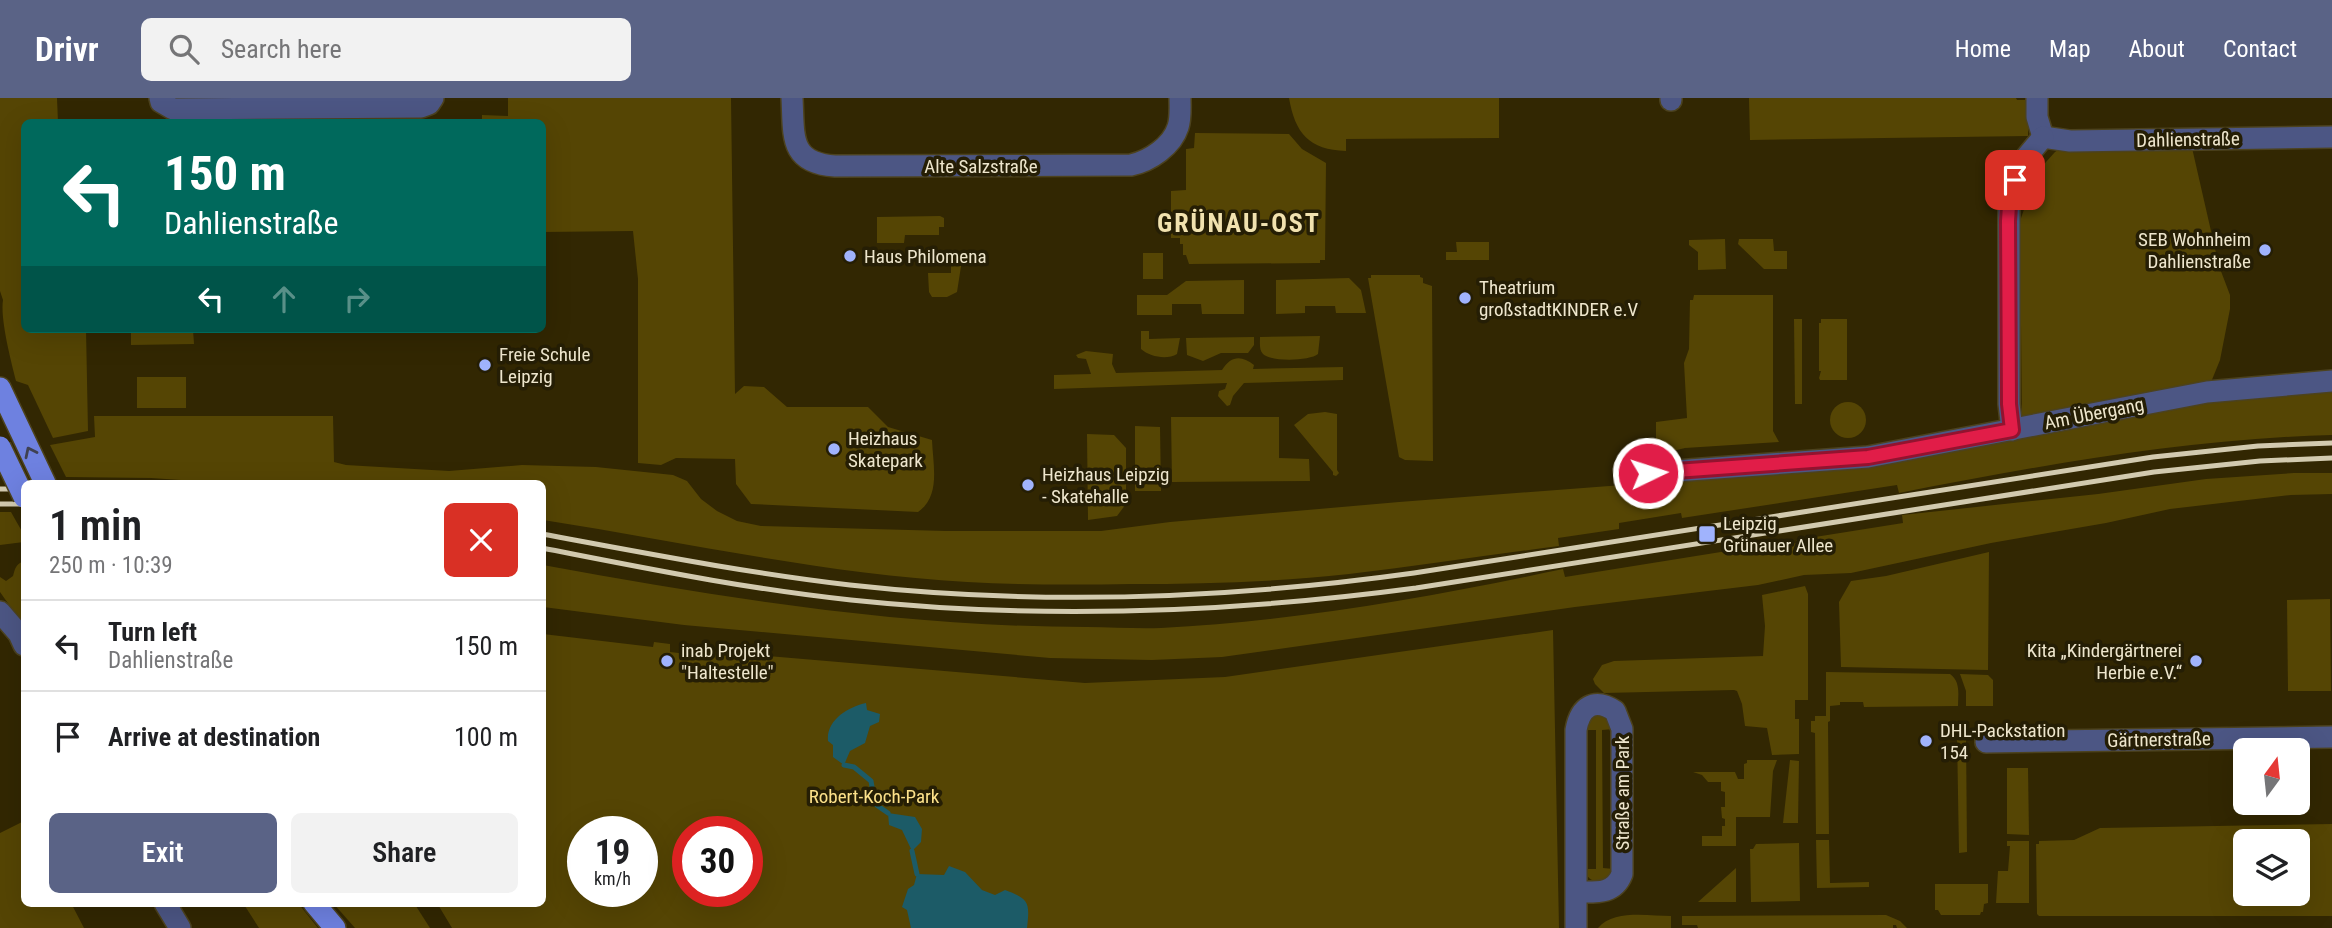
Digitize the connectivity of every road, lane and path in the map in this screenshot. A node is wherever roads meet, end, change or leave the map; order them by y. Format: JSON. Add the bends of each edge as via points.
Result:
{"nodes":[{"id":1,"x":160,"y":98,"type":"edge"},
{"id":2,"x":433,"y":98,"type":"edge"},
{"id":3,"x":792,"y":98,"type":"edge"},
{"id":4,"x":1180,"y":98,"type":"edge"},
{"id":5,"x":2037,"y":98,"type":"edge"},
{"id":6,"x":2043,"y":137,"type":"junction"},
{"id":7,"x":2332,"y":137,"type":"edge"},
{"id":8,"x":2332,"y":381,"type":"edge"},
{"id":9,"x":0,"y":388,"type":"edge"},
{"id":10,"x":2012,"y":430,"type":"junction"},
{"id":11,"x":0,"y":447,"type":"edge"},
{"id":12,"x":1648,"y":473,"type":"dead end"},
{"id":13,"x":44,"y":480,"type":"edge"},
{"id":14,"x":21,"y":491,"type":"edge"},
{"id":15,"x":0,"y":612,"type":"edge"},
{"id":16,"x":21,"y":638,"type":"edge"},
{"id":17,"x":2332,"y":737,"type":"edge"},
{"id":18,"x":1986,"y":742,"type":"dead end"},
{"id":19,"x":1576,"y":892,"type":"junction"},
{"id":20,"x":167,"y":907,"type":"edge"},
{"id":21,"x":317,"y":907,"type":"edge"},
{"id":22,"x":180,"y":928,"type":"edge"},
{"id":23,"x":335,"y":928,"type":"edge"},
{"id":24,"x":1576,"y":928,"type":"edge"}],
"edges":[{"from":1,"to":2,"type":"street","via":[[173,109],[421,107]]},
{"from":3,"to":4,"type":"street","name":"Alte Salzstraße","via":[[795,143],[803,157],[835,166],[1131,165],[1151,157],[1172,138],[1179,125]]},
{"from":5,"to":6,"type":"street"},
{"from":6,"to":7,"type":"street","name":"Dahlienstraße","via":[[2070,141]]},
{"from":6,"to":10,"type":"street","via":[[2024,160],[2009,205]]},
{"from":8,"to":10,"type":"street","name":"Am Übergang","via":[[2207,392]]},
{"from":13,"to":9,"type":"main road","one_way":true},
{"from":10,"to":12,"type":"street","name":"Am Übergang","via":[[1868,457]]},
{"from":11,"to":14,"type":"main road","bridge":true},
{"from":15,"to":16,"type":"street"},
{"from":17,"to":18,"type":"street","name":"Gärtnerstraße"},
{"from":19,"to":19,"type":"street","name":"Straße am Park","via":[[1604,891],[1616,885],[1622,874],[1622,729],[1618,715],[1604,705],[1586,708],[1577,725]]},
{"from":19,"to":24,"type":"street","name":"Straße am Park"},
{"from":20,"to":22,"type":"street"},
{"from":21,"to":23,"type":"main road"}]}
